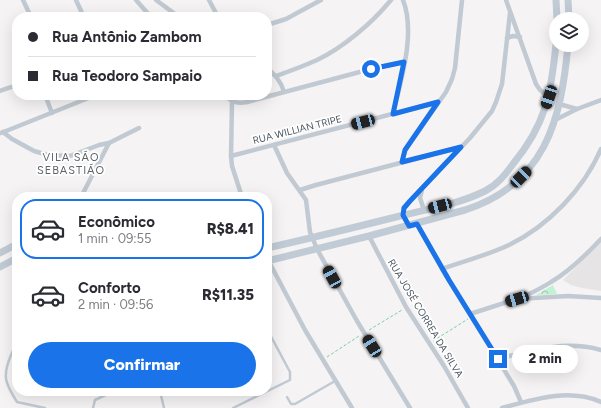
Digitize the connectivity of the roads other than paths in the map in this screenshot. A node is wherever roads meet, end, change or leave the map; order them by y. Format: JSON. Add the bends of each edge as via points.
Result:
{"nodes":[{"id":1,"x":23,"y":0,"type":"edge"},
{"id":2,"x":76,"y":0,"type":"edge"},
{"id":3,"x":136,"y":0,"type":"edge"},
{"id":4,"x":156,"y":0,"type":"edge"},
{"id":5,"x":209,"y":0,"type":"edge"},
{"id":6,"x":321,"y":0,"type":"edge"},
{"id":7,"x":391,"y":0,"type":"edge"},
{"id":8,"x":403,"y":0,"type":"edge"},
{"id":9,"x":457,"y":0,"type":"edge"},
{"id":10,"x":462,"y":0,"type":"edge"},
{"id":11,"x":506,"y":0,"type":"edge"},
{"id":12,"x":556,"y":0,"type":"edge"},
{"id":13,"x":568,"y":0,"type":"edge"},
{"id":14,"x":460,"y":9,"type":"junction"},
{"id":15,"x":29,"y":12,"type":"edge"},
{"id":16,"x":82,"y":12,"type":"edge"},
{"id":17,"x":146,"y":12,"type":"edge"},
{"id":18,"x":172,"y":12,"type":"edge"},
{"id":19,"x":215,"y":12,"type":"edge"},
{"id":20,"x":557,"y":12,"type":"edge"},
{"id":21,"x":569,"y":12,"type":"edge"},
{"id":22,"x":510,"y":13,"type":"junction"},
{"id":23,"x":272,"y":23,"type":"edge"},
{"id":24,"x":520,"y":37,"type":"junction"},
{"id":25,"x":507,"y":38,"type":"junction"},
{"id":26,"x":555,"y":52,"type":"edge"},
{"id":27,"x":567,"y":52,"type":"edge"},
{"id":28,"x":404,"y":62,"type":"junction"},
{"id":29,"x":272,"y":72,"type":"edge"},
{"id":30,"x":276,"y":76,"type":"junction"},
{"id":31,"x":12,"y":87,"type":"edge"},
{"id":32,"x":0,"y":91,"type":"edge"},
{"id":33,"x":284,"y":92,"type":"junction"},
{"id":34,"x":272,"y":95,"type":"edge"},
{"id":35,"x":549,"y":97,"type":"junction"},
{"id":36,"x":47,"y":100,"type":"edge"},
{"id":37,"x":84,"y":100,"type":"edge"},
{"id":38,"x":230,"y":100,"type":"edge"},
{"id":39,"x":254,"y":100,"type":"edge"},
{"id":40,"x":601,"y":100,"type":"edge"},
{"id":41,"x":232,"y":102,"type":"junction"},
{"id":42,"x":438,"y":102,"type":"junction"},
{"id":43,"x":560,"y":104,"type":"junction"},
{"id":44,"x":577,"y":109,"type":"junction"},
{"id":45,"x":544,"y":111,"type":"junction"},
{"id":46,"x":52,"y":113,"type":"junction"},
{"id":47,"x":393,"y":114,"type":"junction"},
{"id":48,"x":555,"y":120,"type":"junction"},
{"id":49,"x":140,"y":128,"type":"dead end"},
{"id":50,"x":1,"y":133,"type":"edge"},
{"id":51,"x":109,"y":143,"type":"junction"},
{"id":52,"x":274,"y":145,"type":"junction"},
{"id":53,"x":461,"y":147,"type":"junction"},
{"id":54,"x":601,"y":149,"type":"edge"},
{"id":55,"x":231,"y":156,"type":"junction"},
{"id":56,"x":402,"y":162,"type":"junction"},
{"id":57,"x":598,"y":162,"type":"edge"},
{"id":58,"x":423,"y":188,"type":"junction"},
{"id":59,"x":300,"y":190,"type":"junction"},
{"id":60,"x":84,"y":192,"type":"edge"},
{"id":61,"x":240,"y":192,"type":"edge"},
{"id":62,"x":424,"y":210,"type":"junction"},
{"id":63,"x":403,"y":215,"type":"junction"},
{"id":64,"x":427,"y":221,"type":"junction"},
{"id":65,"x":417,"y":224,"type":"junction"},
{"id":66,"x":409,"y":226,"type":"junction"},
{"id":67,"x":369,"y":236,"type":"junction"},
{"id":68,"x":312,"y":238,"type":"junction"},
{"id":69,"x":601,"y":239,"type":"edge"},
{"id":70,"x":12,"y":247,"type":"edge"},
{"id":71,"x":272,"y":247,"type":"edge"},
{"id":72,"x":317,"y":249,"type":"junction"},
{"id":73,"x":0,"y":253,"type":"edge"},
{"id":74,"x":272,"y":259,"type":"edge"},
{"id":75,"x":12,"y":261,"type":"edge"},
{"id":76,"x":0,"y":267,"type":"edge"},
{"id":77,"x":272,"y":268,"type":"edge"},
{"id":78,"x":442,"y":269,"type":"junction"},
{"id":79,"x":601,"y":298,"type":"edge"},
{"id":80,"x":517,"y":299,"type":"junction"},
{"id":81,"x":471,"y":316,"type":"junction"},
{"id":82,"x":272,"y":338,"type":"edge"},
{"id":83,"x":601,"y":350,"type":"edge"},
{"id":84,"x":12,"y":352,"type":"edge"},
{"id":85,"x":498,"y":359,"type":"junction"},
{"id":86,"x":336,"y":381,"type":"junction"},
{"id":87,"x":272,"y":389,"type":"edge"},
{"id":88,"x":12,"y":394,"type":"edge"},
{"id":89,"x":13,"y":396,"type":"edge"},
{"id":90,"x":103,"y":396,"type":"edge"},
{"id":91,"x":161,"y":396,"type":"edge"},
{"id":92,"x":258,"y":396,"type":"edge"},
{"id":93,"x":287,"y":396,"type":"dead end"},
{"id":94,"x":521,"y":402,"type":"junction"},
{"id":95,"x":601,"y":402,"type":"edge"},
{"id":96,"x":45,"y":408,"type":"edge"},
{"id":97,"x":93,"y":408,"type":"edge"},
{"id":98,"x":164,"y":408,"type":"edge"},
{"id":99,"x":234,"y":408,"type":"edge"},
{"id":100,"x":352,"y":408,"type":"edge"},
{"id":101,"x":410,"y":408,"type":"edge"},
{"id":102,"x":468,"y":408,"type":"edge"},
{"id":103,"x":502,"y":408,"type":"edge"}],
"edges":[{"from":1,"to":15,"type":"street"},
{"from":2,"to":16,"type":"street"},
{"from":3,"to":17,"type":"street"},
{"from":4,"to":18,"type":"street"},
{"from":5,"to":19,"type":"street"},
{"from":6,"to":23,"type":"street","via":[[286,19]]},
{"from":7,"to":30,"type":"street","via":[[370,23],[334,50],[317,60]]},
{"from":8,"to":28,"type":"street","via":[[409,27]]},
{"from":9,"to":14,"type":"street"},
{"from":10,"to":14,"type":"street"},
{"from":11,"to":22,"type":"street"},
{"from":12,"to":20,"type":"main road"},
{"from":13,"to":21,"type":"main road"},
{"from":14,"to":42,"type":"street","via":[[455,68],[446,92]]},
{"from":22,"to":24,"type":"street"},
{"from":22,"to":25,"type":"street"},
{"from":24,"to":25,"type":"street"},
{"from":24,"to":35,"type":"street","via":[[536,84]]},
{"from":25,"to":53,"type":"street","via":[[502,84],[496,102],[486,119]]},
{"from":26,"to":35,"type":"main road"},
{"from":27,"to":43,"type":"main road"},
{"from":28,"to":33,"type":"street"},
{"from":28,"to":47,"type":"street"},
{"from":29,"to":30,"type":"street"},
{"from":30,"to":33,"type":"street"},
{"from":31,"to":32,"type":"street"},
{"from":33,"to":34,"type":"street"},
{"from":35,"to":43,"type":"main road"},
{"from":35,"to":45,"type":"main road"},
{"from":36,"to":46,"type":"street"},
{"from":37,"to":46,"type":"street"},
{"from":38,"to":41,"type":"street"},
{"from":39,"to":41,"type":"street"},
{"from":40,"to":44,"type":"street"},
{"from":41,"to":55,"type":"street"},
{"from":42,"to":47,"type":"street","name":"RUA WILLIAN TRIPE"},
{"from":42,"to":56,"type":"street","via":[[405,150]]},
{"from":43,"to":44,"type":"street"},
{"from":43,"to":48,"type":"main road"},
{"from":44,"to":48,"type":"street"},
{"from":45,"to":48,"type":"main road"},
{"from":45,"to":62,"type":"main road","via":[[525,150],[497,183],[477,194]]},
{"from":46,"to":50,"type":"street"},
{"from":47,"to":52,"type":"street","name":"RUA WILLIAN TRIPE"},
{"from":48,"to":64,"type":"main road","via":[[537,159],[504,192],[481,205]]},
{"from":49,"to":51,"type":"street"},
{"from":50,"to":51,"type":"street","via":[[21,145],[48,155],[70,156]]},
{"from":51,"to":60,"type":"street"},
{"from":52,"to":55,"type":"street","name":"RUA WILLIAN TRIPE"},
{"from":52,"to":59,"type":"street","via":[[287,173]]},
{"from":53,"to":56,"type":"street"},
{"from":53,"to":58,"type":"street"},
{"from":54,"to":57,"type":"street"},
{"from":55,"to":61,"type":"street"},
{"from":56,"to":59,"type":"street"},
{"from":57,"to":78,"type":"street","via":[[574,193],[532,232],[499,249]]},
{"from":58,"to":62,"type":"street","via":[[420,198]]},
{"from":58,"to":63,"type":"street","via":[[406,205]]},
{"from":59,"to":68,"type":"street","via":[[307,204]]},
{"from":62,"to":63,"type":"main road"},
{"from":62,"to":64,"type":"main road"},
{"from":63,"to":66,"type":"main road"},
{"from":63,"to":68,"type":"main road"},
{"from":64,"to":65,"type":"main road"},
{"from":65,"to":66,"type":"main road"},
{"from":65,"to":78,"type":"street"},
{"from":66,"to":67,"type":"main road"},
{"from":67,"to":72,"type":"main road"},
{"from":67,"to":102,"type":"street","name":"RUA JOSÉ CORREA DA SILVA","via":[[406,307]]},
{"from":68,"to":71,"type":"main road"},
{"from":68,"to":72,"type":"street"},
{"from":69,"to":80,"type":"street","via":[[564,274]]},
{"from":70,"to":73,"type":"main road"},
{"from":72,"to":74,"type":"main road"},
{"from":72,"to":101,"type":"street"},
{"from":75,"to":76,"type":"main road"},
{"from":77,"to":86,"type":"street"},
{"from":78,"to":81,"type":"street"},
{"from":79,"to":80,"type":"street","via":[[568,296]]},
{"from":80,"to":81,"type":"street"},
{"from":81,"to":85,"type":"street"},
{"from":82,"to":87,"type":"lane","via":[[290,372],[290,380]]},
{"from":83,"to":85,"type":"street","via":[[569,345],[552,346]]},
{"from":84,"to":88,"type":"lane","via":[[5,369],[7,387]]},
{"from":85,"to":94,"type":"street"},
{"from":86,"to":93,"type":"lane","via":[[295,404],[291,404]]},
{"from":86,"to":100,"type":"street"},
{"from":89,"to":96,"type":"lane","via":[[17,402]]},
{"from":90,"to":97,"type":"lane","via":[[95,400]]},
{"from":91,"to":98,"type":"lane"},
{"from":92,"to":99,"type":"lane"},
{"from":94,"to":95,"type":"street","via":[[569,395]]},
{"from":94,"to":103,"type":"street"}]}
